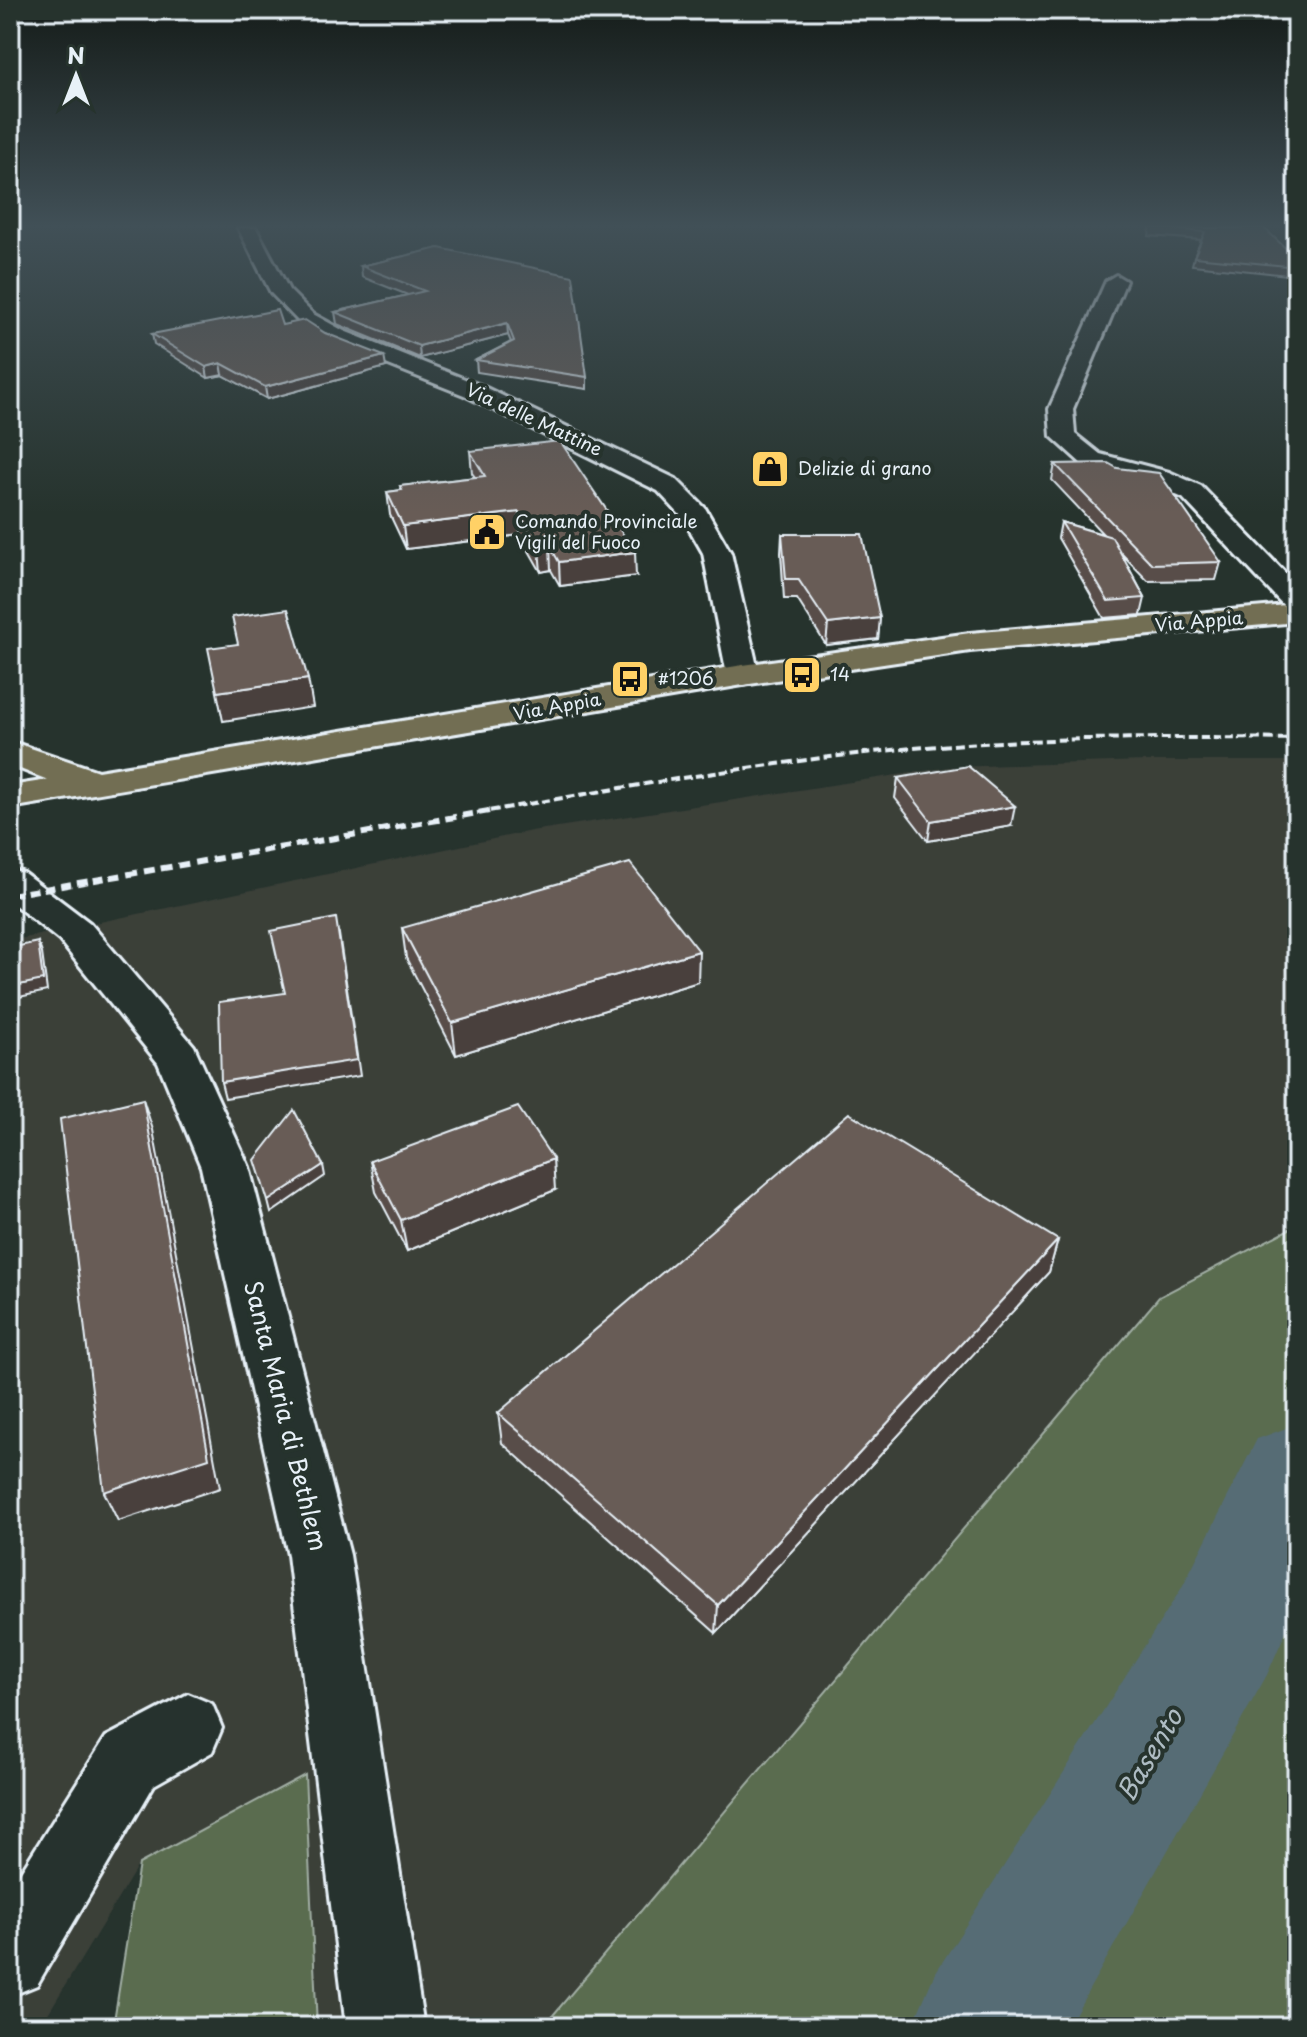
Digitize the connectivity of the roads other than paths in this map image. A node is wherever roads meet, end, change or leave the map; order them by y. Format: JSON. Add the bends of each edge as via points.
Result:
{"nodes":[{"id":1,"x":314,"y":323,"type":"edge"},
{"id":2,"x":1098,"y":323,"type":"edge"},
{"id":3,"x":1297,"y":602,"type":"edge"},
{"id":4,"x":1297,"y":613,"type":"edge"},
{"id":5,"x":743,"y":675,"type":"junction"},
{"id":6,"x":10,"y":752,"type":"edge"},
{"id":7,"x":95,"y":782,"type":"junction"},
{"id":8,"x":10,"y":797,"type":"edge"},
{"id":9,"x":10,"y":881,"type":"edge"},
{"id":10,"x":188,"y":1728,"type":"dead end"},
{"id":11,"x":10,"y":1958,"type":"edge"},
{"id":12,"x":385,"y":2027,"type":"edge"}],
"edges":[{"from":1,"to":5,"type":"street","name":"Via delle Mattine","via":[[472,390],[667,485],[695,514],[717,553]]},
{"from":2,"to":3,"type":"street","via":[[1061,409],[1063,436],[1091,459],[1192,492]]},
{"from":4,"to":5,"type":"main road","name":"Via Appia","via":[[970,642]]},
{"from":5,"to":7,"type":"main road","name":"Via Appia"},
{"from":6,"to":7,"type":"main road"},
{"from":7,"to":8,"type":"main road","name":"Via Appia"},
{"from":9,"to":12,"type":"street","name":"Santa Maria di Bethlem","via":[[75,932],[178,1057],[225,1167],[319,1555]]},
{"from":10,"to":11,"type":"street","via":[[130,1761]]}]}
